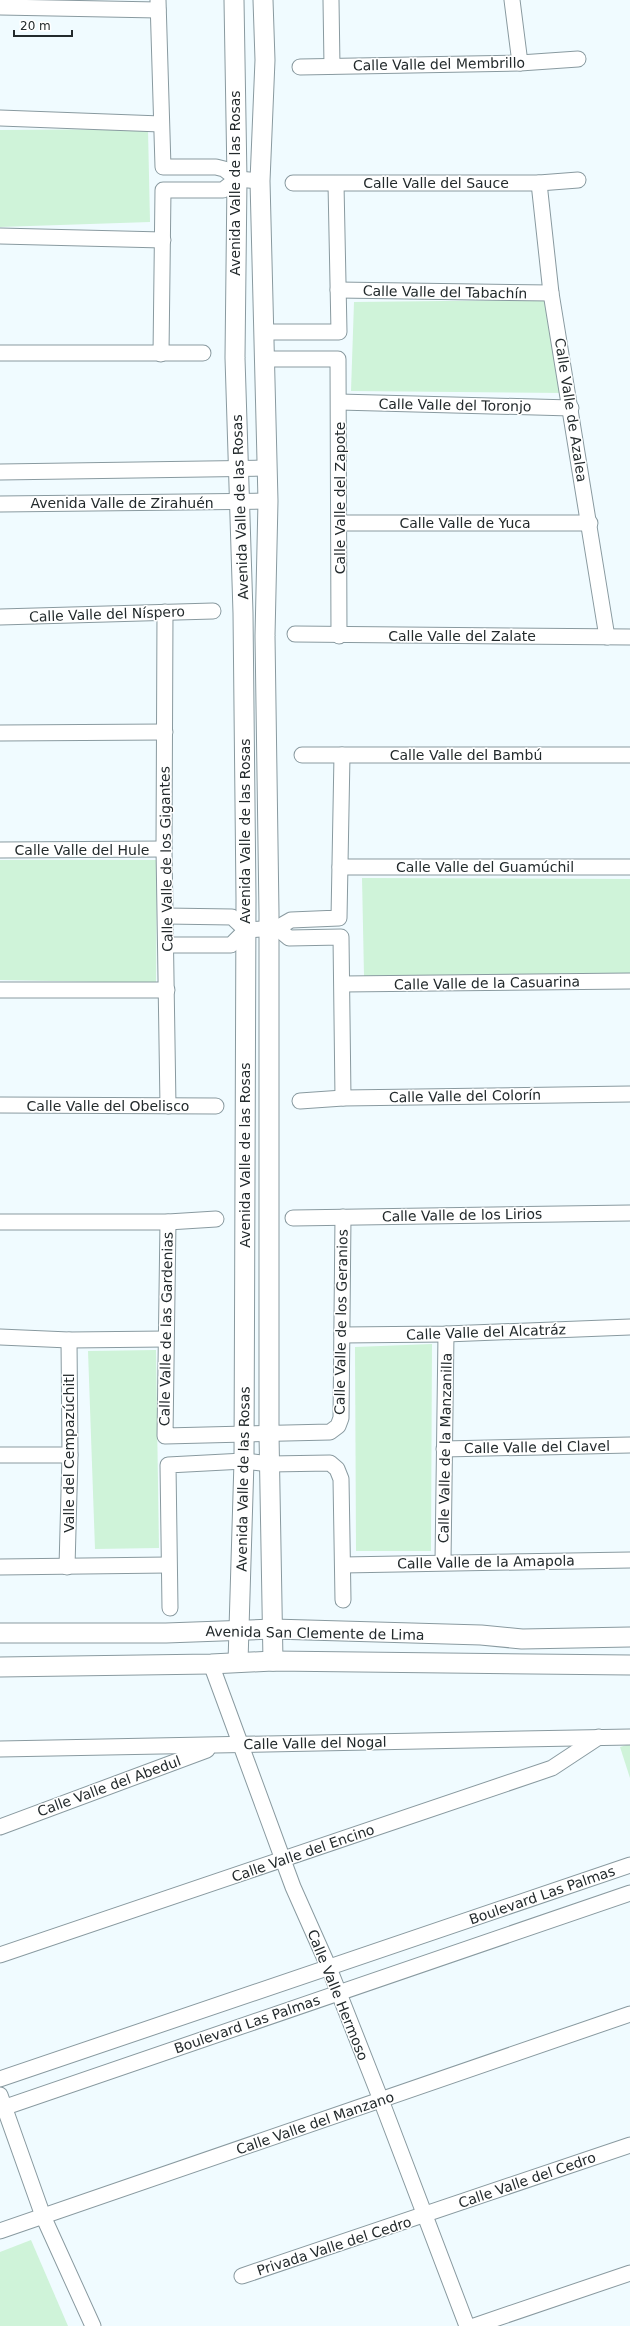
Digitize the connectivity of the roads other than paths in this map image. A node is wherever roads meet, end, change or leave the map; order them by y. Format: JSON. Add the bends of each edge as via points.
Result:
{"nodes":[{"id":1,"x":234,"y":0,"type":"edge"},
{"id":2,"x":263,"y":0,"type":"edge"},
{"id":3,"x":331,"y":0,"type":"edge"},
{"id":4,"x":512,"y":0,"type":"edge"},
{"id":5,"x":158,"y":5,"type":"edge"},
{"id":6,"x":0,"y":7,"type":"edge"},
{"id":7,"x":578,"y":59,"type":"dead end"},
{"id":8,"x":520,"y":63,"type":"junction"},
{"id":9,"x":332,"y":66,"type":"junction"},
{"id":10,"x":300,"y":67,"type":"dead end"},
{"id":11,"x":0,"y":118,"type":"edge"},
{"id":12,"x":161,"y":124,"type":"junction"},
{"id":13,"x":237,"y":179,"type":"junction"},
{"id":14,"x":578,"y":180,"type":"dead end"},
{"id":15,"x":260,"y":181,"type":"junction"},
{"id":16,"x":293,"y":183,"type":"dead end"},
{"id":17,"x":538,"y":183,"type":"junction"},
{"id":18,"x":336,"y":184,"type":"junction"},
{"id":19,"x":0,"y":236,"type":"edge"},
{"id":20,"x":163,"y":240,"type":"junction"},
{"id":21,"x":338,"y":290,"type":"junction"},
{"id":22,"x":552,"y":293,"type":"junction"},
{"id":23,"x":264,"y":332,"type":"junction"},
{"id":24,"x":0,"y":353,"type":"edge"},
{"id":25,"x":203,"y":353,"type":"dead end"},
{"id":26,"x":161,"y":354,"type":"junction"},
{"id":27,"x":264,"y":359,"type":"junction"},
{"id":28,"x":339,"y":402,"type":"junction"},
{"id":29,"x":570,"y":408,"type":"junction"},
{"id":30,"x":266,"y":468,"type":"junction"},
{"id":31,"x":238,"y":469,"type":"junction"},
{"id":32,"x":0,"y":472,"type":"edge"},
{"id":33,"x":268,"y":501,"type":"junction"},
{"id":34,"x":239,"y":502,"type":"junction"},
{"id":35,"x":0,"y":504,"type":"edge"},
{"id":36,"x":340,"y":523,"type":"junction"},
{"id":37,"x":590,"y":523,"type":"junction"},
{"id":38,"x":165,"y":612,"type":"junction"},
{"id":39,"x":213,"y":612,"type":"dead end"},
{"id":40,"x":0,"y":617,"type":"edge"},
{"id":41,"x":295,"y":634,"type":"dead end"},
{"id":42,"x":339,"y":636,"type":"junction"},
{"id":43,"x":607,"y":637,"type":"junction"},
{"id":44,"x":630,"y":637,"type":"edge"},
{"id":45,"x":165,"y":732,"type":"junction"},
{"id":46,"x":0,"y":733,"type":"edge"},
{"id":47,"x":302,"y":755,"type":"dead end"},
{"id":48,"x":342,"y":755,"type":"junction"},
{"id":49,"x":630,"y":755,"type":"edge"},
{"id":50,"x":0,"y":850,"type":"edge"},
{"id":51,"x":164,"y":850,"type":"junction"},
{"id":52,"x":340,"y":867,"type":"junction"},
{"id":53,"x":630,"y":867,"type":"edge"},
{"id":54,"x":166,"y":916,"type":"junction"},
{"id":55,"x":273,"y":929,"type":"junction"},
{"id":56,"x":246,"y":930,"type":"junction"},
{"id":57,"x":167,"y":945,"type":"junction"},
{"id":58,"x":630,"y":981,"type":"edge"},
{"id":59,"x":344,"y":984,"type":"junction"},
{"id":60,"x":0,"y":990,"type":"edge"},
{"id":61,"x":167,"y":990,"type":"junction"},
{"id":62,"x":630,"y":1094,"type":"edge"},
{"id":63,"x":343,"y":1098,"type":"junction"},
{"id":64,"x":300,"y":1101,"type":"dead end"},
{"id":65,"x":0,"y":1105,"type":"edge"},
{"id":66,"x":168,"y":1106,"type":"junction"},
{"id":67,"x":216,"y":1106,"type":"dead end"},
{"id":68,"x":630,"y":1213,"type":"edge"},
{"id":69,"x":343,"y":1217,"type":"junction"},
{"id":70,"x":293,"y":1218,"type":"dead end"},
{"id":71,"x":216,"y":1219,"type":"dead end"},
{"id":72,"x":0,"y":1222,"type":"edge"},
{"id":73,"x":168,"y":1222,"type":"junction"},
{"id":74,"x":630,"y":1326,"type":"edge"},
{"id":75,"x":446,"y":1334,"type":"junction"},
{"id":76,"x":342,"y":1335,"type":"junction"},
{"id":77,"x":0,"y":1337,"type":"edge"},
{"id":78,"x":166,"y":1339,"type":"junction"},
{"id":79,"x":69,"y":1340,"type":"junction"},
{"id":80,"x":244,"y":1434,"type":"junction"},
{"id":81,"x":269,"y":1434,"type":"junction"},
{"id":82,"x":630,"y":1445,"type":"edge"},
{"id":83,"x":444,"y":1449,"type":"junction"},
{"id":84,"x":0,"y":1454,"type":"edge"},
{"id":85,"x":70,"y":1456,"type":"junction"},
{"id":86,"x":244,"y":1461,"type":"junction"},
{"id":87,"x":270,"y":1464,"type":"junction"},
{"id":88,"x":630,"y":1560,"type":"edge"},
{"id":89,"x":443,"y":1562,"type":"junction"},
{"id":90,"x":168,"y":1565,"type":"junction"},
{"id":91,"x":343,"y":1565,"type":"junction"},
{"id":92,"x":0,"y":1567,"type":"edge"},
{"id":93,"x":67,"y":1567,"type":"junction"},
{"id":94,"x":343,"y":1600,"type":"dead end"},
{"id":95,"x":170,"y":1608,"type":"dead end"},
{"id":96,"x":273,"y":1629,"type":"junction"},
{"id":97,"x":240,"y":1630,"type":"junction"},
{"id":98,"x":0,"y":1633,"type":"edge"},
{"id":99,"x":630,"y":1637,"type":"edge"},
{"id":100,"x":273,"y":1661,"type":"junction"},
{"id":101,"x":238,"y":1662,"type":"junction"},
{"id":102,"x":211,"y":1664,"type":"junction"},
{"id":103,"x":630,"y":1665,"type":"edge"},
{"id":104,"x":0,"y":1667,"type":"edge"},
{"id":105,"x":599,"y":1737,"type":"junction"},
{"id":106,"x":630,"y":1737,"type":"edge"},
{"id":107,"x":240,"y":1745,"type":"junction"},
{"id":108,"x":218,"y":1746,"type":"junction"},
{"id":109,"x":0,"y":1749,"type":"edge"},
{"id":110,"x":0,"y":1827,"type":"edge"},
{"id":111,"x":283,"y":1860,"type":"junction"},
{"id":112,"x":630,"y":1865,"type":"edge"},
{"id":113,"x":630,"y":1894,"type":"edge"},
{"id":114,"x":0,"y":1955,"type":"edge"},
{"id":115,"x":329,"y":1968,"type":"junction"},
{"id":116,"x":337,"y":1992,"type":"junction"},
{"id":117,"x":630,"y":2014,"type":"edge"},
{"id":118,"x":0,"y":2079,"type":"edge"},
{"id":119,"x":381,"y":2100,"type":"junction"},
{"id":120,"x":2,"y":2104,"type":"edge"},
{"id":121,"x":630,"y":2145,"type":"edge"},
{"id":122,"x":43,"y":2216,"type":"junction"},
{"id":123,"x":425,"y":2216,"type":"junction"},
{"id":124,"x":0,"y":2231,"type":"edge"},
{"id":125,"x":630,"y":2273,"type":"edge"},
{"id":126,"x":242,"y":2276,"type":"dead end"},
{"id":127,"x":93,"y":2326,"type":"edge"},
{"id":128,"x":467,"y":2326,"type":"edge"},
{"id":129,"x":474,"y":2326,"type":"edge"}],
"edges":[{"from":1,"to":13,"type":"street","name":"Avenida Valle de las Rosas"},
{"from":2,"to":15,"type":"street","name":"Avenida Valle de las Rosas","via":[[265,60]]},
{"from":3,"to":9,"type":"street"},
{"from":4,"to":8,"type":"street"},
{"from":5,"to":6,"type":"street"},
{"from":5,"to":12,"type":"street"},
{"from":7,"to":8,"type":"street","name":"Calle Valle del Membrillo"},
{"from":8,"to":9,"type":"street","name":"Calle Valle del Membrillo"},
{"from":9,"to":10,"type":"street","name":"Calle Valle del Membrillo"},
{"from":11,"to":12,"type":"street"},
{"from":12,"to":13,"type":"street","via":[[163,166],[216,167],[224,169]]},
{"from":13,"to":15,"type":"street"},
{"from":13,"to":20,"type":"street","via":[[223,190],[163,190]]},
{"from":13,"to":31,"type":"street","name":"Avenida Valle de las Rosas","via":[[235,358]]},
{"from":14,"to":17,"type":"street","name":"Calle Valle del Sauce"},
{"from":15,"to":23,"type":"street","name":"Avenida Valle de las Rosas"},
{"from":16,"to":18,"type":"street","name":"Calle Valle del Sauce"},
{"from":17,"to":18,"type":"street","name":"Calle Valle del Sauce"},
{"from":17,"to":22,"type":"street","name":"Calle Valle de Azalea"},
{"from":18,"to":21,"type":"street"},
{"from":19,"to":20,"type":"street"},
{"from":20,"to":26,"type":"street"},
{"from":21,"to":22,"type":"street","name":"Calle Valle del Tabachín"},
{"from":21,"to":23,"type":"street","via":[[340,332]]},
{"from":22,"to":29,"type":"street","name":"Calle Valle de Azalea"},
{"from":23,"to":27,"type":"street","name":"Avenida Valle de las Rosas"},
{"from":24,"to":26,"type":"street"},
{"from":25,"to":26,"type":"street"},
{"from":27,"to":28,"type":"street","name":"Calle Valle del Zapote","via":[[338,359]]},
{"from":27,"to":30,"type":"street","name":"Avenida Valle de las Rosas"},
{"from":28,"to":29,"type":"street","name":"Calle Valle del Toronjo"},
{"from":28,"to":36,"type":"street","name":"Calle Valle del Zapote"},
{"from":29,"to":37,"type":"street","name":"Calle Valle de Azalea"},
{"from":30,"to":31,"type":"street"},
{"from":30,"to":33,"type":"street","name":"Avenida Valle de las Rosas"},
{"from":31,"to":32,"type":"street"},
{"from":31,"to":34,"type":"street","name":"Avenida Valle de las Rosas"},
{"from":33,"to":34,"type":"street","name":"Avenida Valle de Zirahuén"},
{"from":33,"to":55,"type":"street","name":"Avenida Valle de las Rosas","via":[[265,636]]},
{"from":34,"to":35,"type":"street","name":"Avenida Valle de Zirahuén"},
{"from":34,"to":56,"type":"street","name":"Avenida Valle de las Rosas","via":[[243,613]]},
{"from":36,"to":37,"type":"street","name":"Calle Valle de Yuca"},
{"from":36,"to":42,"type":"street","name":"Calle Valle del Zapote"},
{"from":37,"to":43,"type":"street","name":"Calle Valle de Azalea"},
{"from":38,"to":39,"type":"street","name":"Calle Valle del Níspero"},
{"from":38,"to":40,"type":"street","name":"Calle Valle del Níspero"},
{"from":38,"to":45,"type":"street","name":"Calle Valle de los Gigantes"},
{"from":41,"to":42,"type":"street","name":"Calle Valle del Zalate"},
{"from":42,"to":43,"type":"street","name":"Calle Valle del Zalate"},
{"from":43,"to":44,"type":"street","name":"Calle Valle del Zalate"},
{"from":45,"to":46,"type":"street"},
{"from":45,"to":51,"type":"street","name":"Calle Valle de los Gigantes"},
{"from":47,"to":48,"type":"street","name":"Calle Valle del Bambú"},
{"from":48,"to":49,"type":"street","name":"Calle Valle del Bambú"},
{"from":48,"to":52,"type":"street"},
{"from":50,"to":51,"type":"street","name":"Calle Valle del Hule"},
{"from":51,"to":54,"type":"street","name":"Calle Valle de los Gigantes"},
{"from":52,"to":53,"type":"street","name":"Calle Valle del Guamúchil"},
{"from":52,"to":55,"type":"street","via":[[339,918],[291,920]]},
{"from":54,"to":56,"type":"street","via":[[232,917]]},
{"from":54,"to":57,"type":"street","name":"Calle Valle de los Gigantes"},
{"from":55,"to":56,"type":"street"},
{"from":55,"to":59,"type":"street","via":[[289,938],[341,937]]},
{"from":55,"to":81,"type":"street","name":"Avenida Valle de las Rosas"},
{"from":56,"to":57,"type":"street","via":[[231,945]]},
{"from":56,"to":80,"type":"street","name":"Avenida Valle de las Rosas"},
{"from":57,"to":61,"type":"street","name":"Calle Valle de los Gigantes"},
{"from":58,"to":59,"type":"street","name":"Calle Valle de la Casuarina"},
{"from":59,"to":63,"type":"street"},
{"from":60,"to":61,"type":"street"},
{"from":61,"to":66,"type":"street","name":"Calle Valle de los Gigantes"},
{"from":62,"to":63,"type":"street","name":"Calle Valle del Colorín"},
{"from":63,"to":64,"type":"street","name":"Calle Valle del Colorín"},
{"from":65,"to":66,"type":"street","name":"Calle Valle del Obelisco"},
{"from":66,"to":67,"type":"street","name":"Calle Valle del Obelisco"},
{"from":68,"to":69,"type":"street","name":"Calle Valle de los Lirios"},
{"from":69,"to":70,"type":"street","name":"Calle Valle de los Lirios"},
{"from":69,"to":76,"type":"street","name":"Calle Valle de los Geranios"},
{"from":71,"to":73,"type":"street"},
{"from":72,"to":73,"type":"street"},
{"from":73,"to":78,"type":"street","name":"Calle Valle de las Gardenias"},
{"from":74,"to":75,"type":"street","name":"Calle Valle del Alcatráz"},
{"from":75,"to":76,"type":"street","name":"Calle Valle del Alcatráz"},
{"from":75,"to":83,"type":"street","name":"Calle Valle de la Manzanilla"},
{"from":76,"to":81,"type":"street","name":"Calle Valle de los Geranios","via":[[341,1418],[338,1426],[330,1432]]},
{"from":77,"to":79,"type":"street"},
{"from":78,"to":79,"type":"street"},
{"from":78,"to":80,"type":"street","name":"Calle Valle de las Gardenias","via":[[165,1436]]},
{"from":79,"to":85,"type":"street","name":"Valle del Cempazúchitl"},
{"from":80,"to":81,"type":"street"},
{"from":80,"to":86,"type":"street","name":"Avenida Valle de las Rosas"},
{"from":81,"to":87,"type":"street","name":"Avenida Valle de las Rosas"},
{"from":82,"to":83,"type":"street","name":"Calle Valle del Clavel"},
{"from":83,"to":89,"type":"street","name":"Calle Valle de la Manzanilla"},
{"from":84,"to":85,"type":"street"},
{"from":85,"to":93,"type":"street","name":"Valle del Cempazúchitl"},
{"from":86,"to":87,"type":"street"},
{"from":86,"to":90,"type":"street","via":[[168,1465]]},
{"from":86,"to":97,"type":"street","name":"Avenida Valle de las Rosas"},
{"from":87,"to":91,"type":"street","via":[[330,1462],[338,1469],[342,1479]]},
{"from":87,"to":96,"type":"street","name":"Avenida Valle de las Rosas"},
{"from":88,"to":89,"type":"street","name":"Calle Valle de la Amapola"},
{"from":89,"to":91,"type":"street","name":"Calle Valle de la Amapola"},
{"from":90,"to":93,"type":"street"},
{"from":90,"to":95,"type":"street"},
{"from":91,"to":94,"type":"street"},
{"from":92,"to":93,"type":"street"},
{"from":96,"to":97,"type":"street","name":"Avenida San Clemente de Lima"},
{"from":96,"to":99,"type":"street","name":"Avenida San Clemente de Lima","via":[[481,1635],[522,1639]]},
{"from":96,"to":100,"type":"street","name":"Avenida Valle de las Rosas"},
{"from":97,"to":98,"type":"street","name":"Avenida San Clemente de Lima","via":[[166,1633]]},
{"from":97,"to":101,"type":"street","name":"Avenida Valle de las Rosas"},
{"from":100,"to":101,"type":"street","name":"Avenida San Clemente de Lima"},
{"from":100,"to":103,"type":"street","name":"Avenida San Clemente de Lima"},
{"from":101,"to":102,"type":"street","name":"Avenida San Clemente de Lima"},
{"from":102,"to":104,"type":"street","name":"Avenida San Clemente de Lima"},
{"from":102,"to":107,"type":"street","name":"Calle Valle Hermoso"},
{"from":105,"to":106,"type":"street","name":"Calle Valle del Nogal"},
{"from":105,"to":107,"type":"street","name":"Calle Valle del Nogal"},
{"from":105,"to":111,"type":"street","name":"Calle Valle del Encino","via":[[552,1768]]},
{"from":107,"to":108,"type":"street","name":"Calle Valle del Nogal"},
{"from":107,"to":111,"type":"street","name":"Calle Valle Hermoso"},
{"from":108,"to":109,"type":"street","name":"Calle Valle del Nogal"},
{"from":108,"to":110,"type":"street","name":"Calle Valle del Abedul"},
{"from":111,"to":114,"type":"street","name":"Calle Valle del Encino"},
{"from":111,"to":115,"type":"street","name":"Calle Valle Hermoso"},
{"from":112,"to":115,"type":"street","name":"Boulevard Las Palmas"},
{"from":113,"to":116,"type":"street","name":"Boulevard Las Palmas"},
{"from":115,"to":116,"type":"street","name":"Calle Valle Hermoso"},
{"from":115,"to":118,"type":"street","name":"Boulevard Las Palmas"},
{"from":116,"to":119,"type":"street","name":"Calle Valle Hermoso"},
{"from":116,"to":120,"type":"street","name":"Boulevard Las Palmas"},
{"from":117,"to":119,"type":"street","name":"Calle Valle del Manzano"},
{"from":119,"to":122,"type":"street","name":"Calle Valle del Manzano"},
{"from":119,"to":123,"type":"street","name":"Calle Valle Hermoso"},
{"from":120,"to":122,"type":"street"},
{"from":121,"to":123,"type":"street","name":"Calle Valle del Cedro"},
{"from":122,"to":124,"type":"street","name":"Calle Valle del Manzano"},
{"from":122,"to":127,"type":"street"},
{"from":123,"to":126,"type":"street","name":"Privada Valle del Cedro"},
{"from":123,"to":128,"type":"street","name":"Calle Valle Hermoso"},
{"from":125,"to":129,"type":"street"}]}
